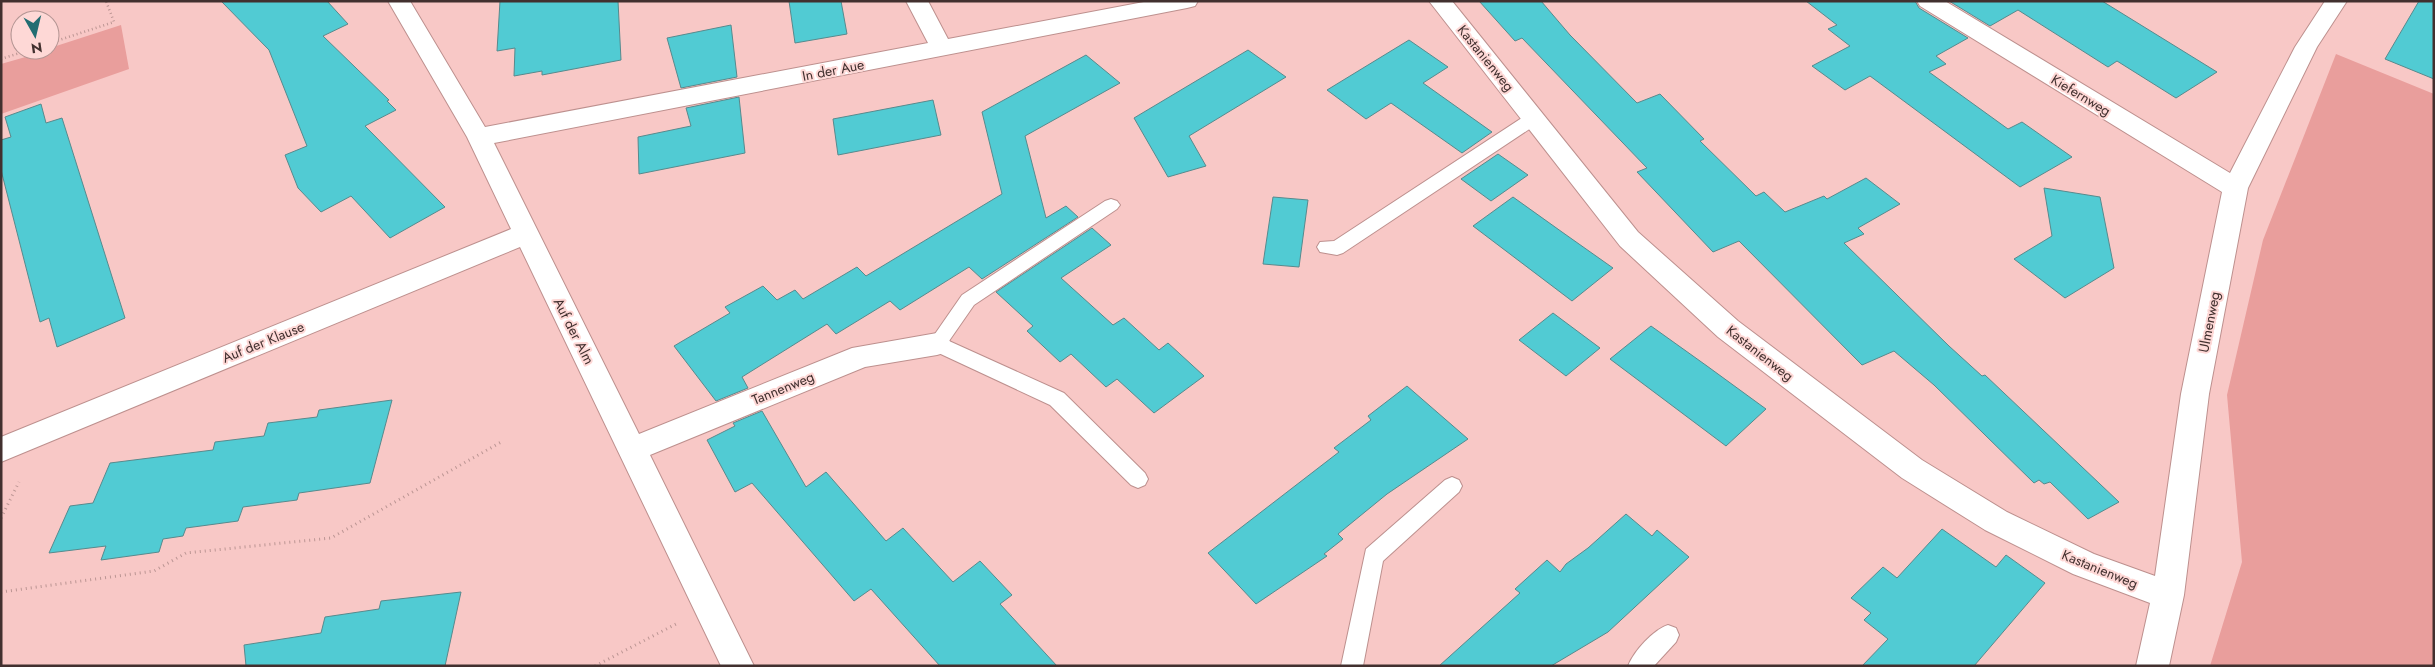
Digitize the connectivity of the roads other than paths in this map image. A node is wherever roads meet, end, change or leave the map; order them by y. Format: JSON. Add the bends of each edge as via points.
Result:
{"nodes":[{"id":1,"x":399,"y":1,"type":"edge"},
{"id":2,"x":917,"y":1,"type":"edge"},
{"id":3,"x":1187,"y":1,"type":"edge"},
{"id":4,"x":1440,"y":1,"type":"edge"},
{"id":5,"x":1928,"y":1,"type":"edge"},
{"id":6,"x":2336,"y":1,"type":"edge"},
{"id":7,"x":942,"y":49,"type":"junction"},
{"id":8,"x":1534,"y":118,"type":"junction"},
{"id":9,"x":479,"y":137,"type":"junction"},
{"id":10,"x":2235,"y":188,"type":"junction"},
{"id":11,"x":1111,"y":205,"type":"dead end"},
{"id":12,"x":525,"y":234,"type":"junction"},
{"id":13,"x":1326,"y":247,"type":"dead end"},
{"id":14,"x":937,"y":344,"type":"junction"},
{"id":15,"x":634,"y":449,"type":"junction"},
{"id":16,"x":1,"y":450,"type":"edge"},
{"id":17,"x":1138,"y":479,"type":"dead end"},
{"id":18,"x":1452,"y":486,"type":"dead end"},
{"id":19,"x":2168,"y":595,"type":"junction"},
{"id":20,"x":1668,"y":635,"type":"dead end"},
{"id":21,"x":738,"y":666,"type":"edge"},
{"id":22,"x":1352,"y":666,"type":"edge"},
{"id":23,"x":1639,"y":666,"type":"edge"},
{"id":24,"x":2152,"y":666,"type":"edge"}],
"edges":[{"from":1,"to":9,"type":"street","name":"Auf der Alm"},
{"from":2,"to":7,"type":"street"},
{"from":3,"to":7,"type":"street","name":"In der Aue"},
{"from":4,"to":8,"type":"street","name":"Kastanienweg"},
{"from":5,"to":10,"type":"street","name":"Kiefernweg"},
{"from":6,"to":10,"type":"street","name":"Ulmenweg","via":[[2306,47]]},
{"from":7,"to":9,"type":"street","name":"In der Aue"},
{"from":8,"to":13,"type":"lane","via":[[1337,248]]},
{"from":8,"to":19,"type":"street","name":"Kastanienweg","via":[[1629,239],[1728,330],[1912,469],[2022,534],[2084,564]]},
{"from":9,"to":12,"type":"street","name":"Auf der Alm"},
{"from":10,"to":19,"type":"street","name":"Ulmenweg","via":[[2195,394]]},
{"from":11,"to":14,"type":"lane","via":[[968,300]]},
{"from":12,"to":15,"type":"street","name":"Auf der Alm"},
{"from":12,"to":16,"type":"street","name":"Auf der Klause"},
{"from":14,"to":15,"type":"street","name":"Tannenweg","via":[[862,356]]},
{"from":14,"to":17,"type":"lane","via":[[1057,398]]},
{"from":15,"to":21,"type":"street","name":"Auf der Alm"},
{"from":18,"to":22,"type":"lane","via":[[1373,556]]},
{"from":19,"to":24,"type":"street","name":"Ulmenweg"},
{"from":20,"to":23,"type":"lane"}]}
